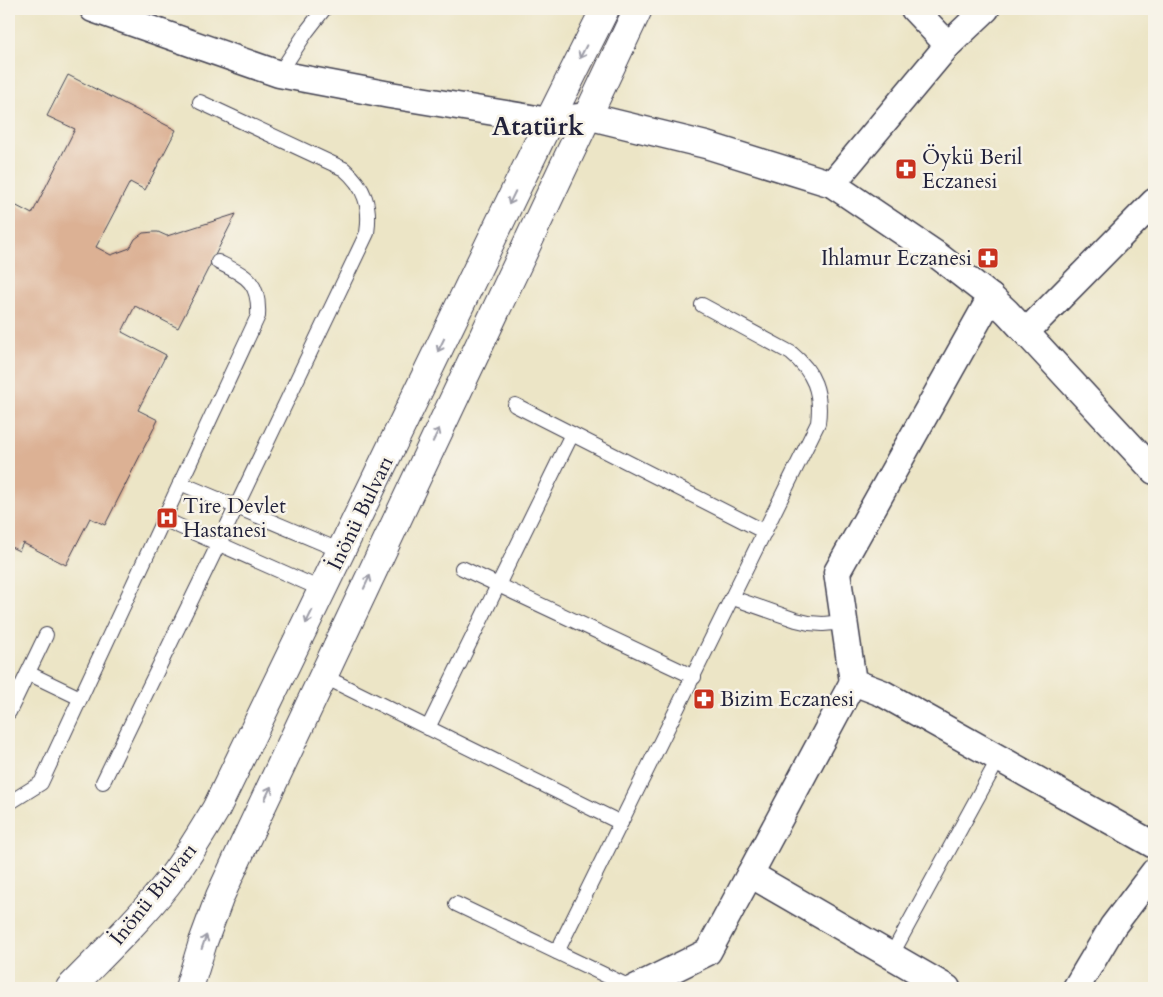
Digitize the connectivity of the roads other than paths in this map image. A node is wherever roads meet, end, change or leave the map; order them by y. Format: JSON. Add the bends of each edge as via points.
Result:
{"nodes":[{"id":1,"x":93,"y":9,"type":"edge"},
{"id":2,"x":324,"y":9,"type":"edge"},
{"id":3,"x":605,"y":9,"type":"edge"},
{"id":4,"x":638,"y":9,"type":"edge"},
{"id":5,"x":914,"y":9,"type":"edge"},
{"id":6,"x":986,"y":9,"type":"edge"},
{"id":7,"x":948,"y":45,"type":"junction"},
{"id":8,"x":279,"y":74,"type":"junction"},
{"id":9,"x":200,"y":102,"type":"dead end"},
{"id":10,"x":587,"y":116,"type":"junction"},
{"id":11,"x":549,"y":121,"type":"junction"},
{"id":12,"x":832,"y":184,"type":"junction"},
{"id":13,"x":1154,"y":202,"type":"edge"},
{"id":14,"x":218,"y":262,"type":"dead end"},
{"id":15,"x":991,"y":297,"type":"junction"},
{"id":16,"x":702,"y":305,"type":"dead end"},
{"id":17,"x":1026,"y":332,"type":"junction"},
{"id":18,"x":515,"y":406,"type":"dead end"},
{"id":19,"x":572,"y":434,"type":"junction"},
{"id":20,"x":1154,"y":471,"type":"edge"},
{"id":21,"x":180,"y":483,"type":"junction"},
{"id":22,"x":236,"y":506,"type":"junction"},
{"id":23,"x":163,"y":519,"type":"junction"},
{"id":24,"x":765,"y":532,"type":"junction"},
{"id":25,"x":219,"y":543,"type":"junction"},
{"id":26,"x":342,"y":551,"type":"junction"},
{"id":27,"x":462,"y":568,"type":"dead end"},
{"id":28,"x":498,"y":585,"type":"junction"},
{"id":29,"x":322,"y":590,"type":"junction"},
{"id":30,"x":733,"y":598,"type":"junction"},
{"id":31,"x":844,"y":622,"type":"junction"},
{"id":32,"x":46,"y":635,"type":"dead end"},
{"id":33,"x":28,"y":673,"type":"junction"},
{"id":34,"x":323,"y":676,"type":"junction"},
{"id":35,"x":694,"y":677,"type":"junction"},
{"id":36,"x":853,"y":682,"type":"junction"},
{"id":37,"x":80,"y":698,"type":"junction"},
{"id":38,"x":9,"y":712,"type":"edge"},
{"id":39,"x":428,"y":728,"type":"junction"},
{"id":40,"x":999,"y":758,"type":"junction"},
{"id":41,"x":103,"y":782,"type":"dead end"},
{"id":42,"x":9,"y":803,"type":"edge"},
{"id":43,"x":621,"y":823,"type":"junction"},
{"id":44,"x":1154,"y":844,"type":"edge"},
{"id":45,"x":750,"y":874,"type":"junction"},
{"id":46,"x":1149,"y":889,"type":"edge"},
{"id":47,"x":456,"y":904,"type":"dead end"},
{"id":48,"x":557,"y":952,"type":"junction"},
{"id":49,"x":891,"y":956,"type":"junction"},
{"id":50,"x":70,"y":988,"type":"edge"},
{"id":51,"x":189,"y":988,"type":"edge"},
{"id":52,"x":634,"y":988,"type":"edge"},
{"id":53,"x":947,"y":988,"type":"edge"},
{"id":54,"x":1076,"y":988,"type":"edge"}],
"edges":[{"from":1,"to":8,"type":"street"},
{"from":2,"to":8,"type":"lane"},
{"from":3,"to":11,"type":"main road","name":"İnönü Bulvarı","one_way":true},
{"from":4,"to":10,"type":"main road","name":"İnönü Bulvarı"},
{"from":5,"to":7,"type":"street"},
{"from":6,"to":7,"type":"street"},
{"from":7,"to":12,"type":"street"},
{"from":8,"to":11,"type":"street"},
{"from":9,"to":22,"type":"lane","via":[[344,169],[360,186],[368,208],[366,233]]},
{"from":10,"to":11,"type":"street"},
{"from":10,"to":12,"type":"street","via":[[706,145]]},
{"from":34,"to":10,"type":"main road","name":"İnönü Bulvarı","one_way":true},
{"from":11,"to":26,"type":"main road","name":"İnönü Bulvarı","one_way":true},
{"from":12,"to":15,"type":"street","via":[[937,255]]},
{"from":13,"to":17,"type":"street"},
{"from":14,"to":21,"type":"lane","via":[[244,275],[251,283],[259,304],[258,316]]},
{"from":15,"to":17,"type":"street"},
{"from":15,"to":31,"type":"street","via":[[837,572]]},
{"from":16,"to":24,"type":"lane","via":[[790,352],[810,372],[816,384],[820,404],[818,423]]},
{"from":17,"to":20,"type":"street"},
{"from":18,"to":19,"type":"lane"},
{"from":19,"to":24,"type":"lane"},
{"from":19,"to":28,"type":"lane"},
{"from":21,"to":22,"type":"lane"},
{"from":21,"to":23,"type":"lane"},
{"from":22,"to":25,"type":"lane"},
{"from":22,"to":26,"type":"lane"},
{"from":23,"to":25,"type":"lane"},
{"from":23,"to":37,"type":"lane"},
{"from":24,"to":30,"type":"lane"},
{"from":25,"to":29,"type":"lane"},
{"from":25,"to":41,"type":"lane"},
{"from":26,"to":29,"type":"main road","name":"İnönü Bulvarı"},
{"from":27,"to":28,"type":"lane"},
{"from":28,"to":35,"type":"lane"},
{"from":28,"to":39,"type":"lane"},
{"from":29,"to":50,"type":"main road","name":"İnönü Bulvarı","one_way":true,"via":[[216,809],[194,845],[140,916]]},
{"from":30,"to":31,"type":"lane","via":[[809,623]]},
{"from":30,"to":35,"type":"lane"},
{"from":31,"to":36,"type":"street"},
{"from":32,"to":33,"type":"lane"},
{"from":33,"to":37,"type":"lane"},
{"from":33,"to":38,"type":"lane"},
{"from":34,"to":39,"type":"lane"},
{"from":51,"to":34,"type":"main road","name":"İnönü Bulvarı","one_way":true,"via":[[220,896]]},
{"from":35,"to":43,"type":"lane"},
{"from":36,"to":40,"type":"street","via":[[882,693]]},
{"from":36,"to":45,"type":"street"},
{"from":37,"to":42,"type":"lane","via":[[41,783]]},
{"from":39,"to":43,"type":"lane"},
{"from":40,"to":44,"type":"street"},
{"from":40,"to":49,"type":"lane"},
{"from":43,"to":48,"type":"lane"},
{"from":45,"to":49,"type":"street"},
{"from":45,"to":52,"type":"street","via":[[708,952]]},
{"from":46,"to":54,"type":"street","via":[[1113,926]]},
{"from":47,"to":48,"type":"lane"},
{"from":48,"to":52,"type":"lane"},
{"from":49,"to":53,"type":"street"}]}
